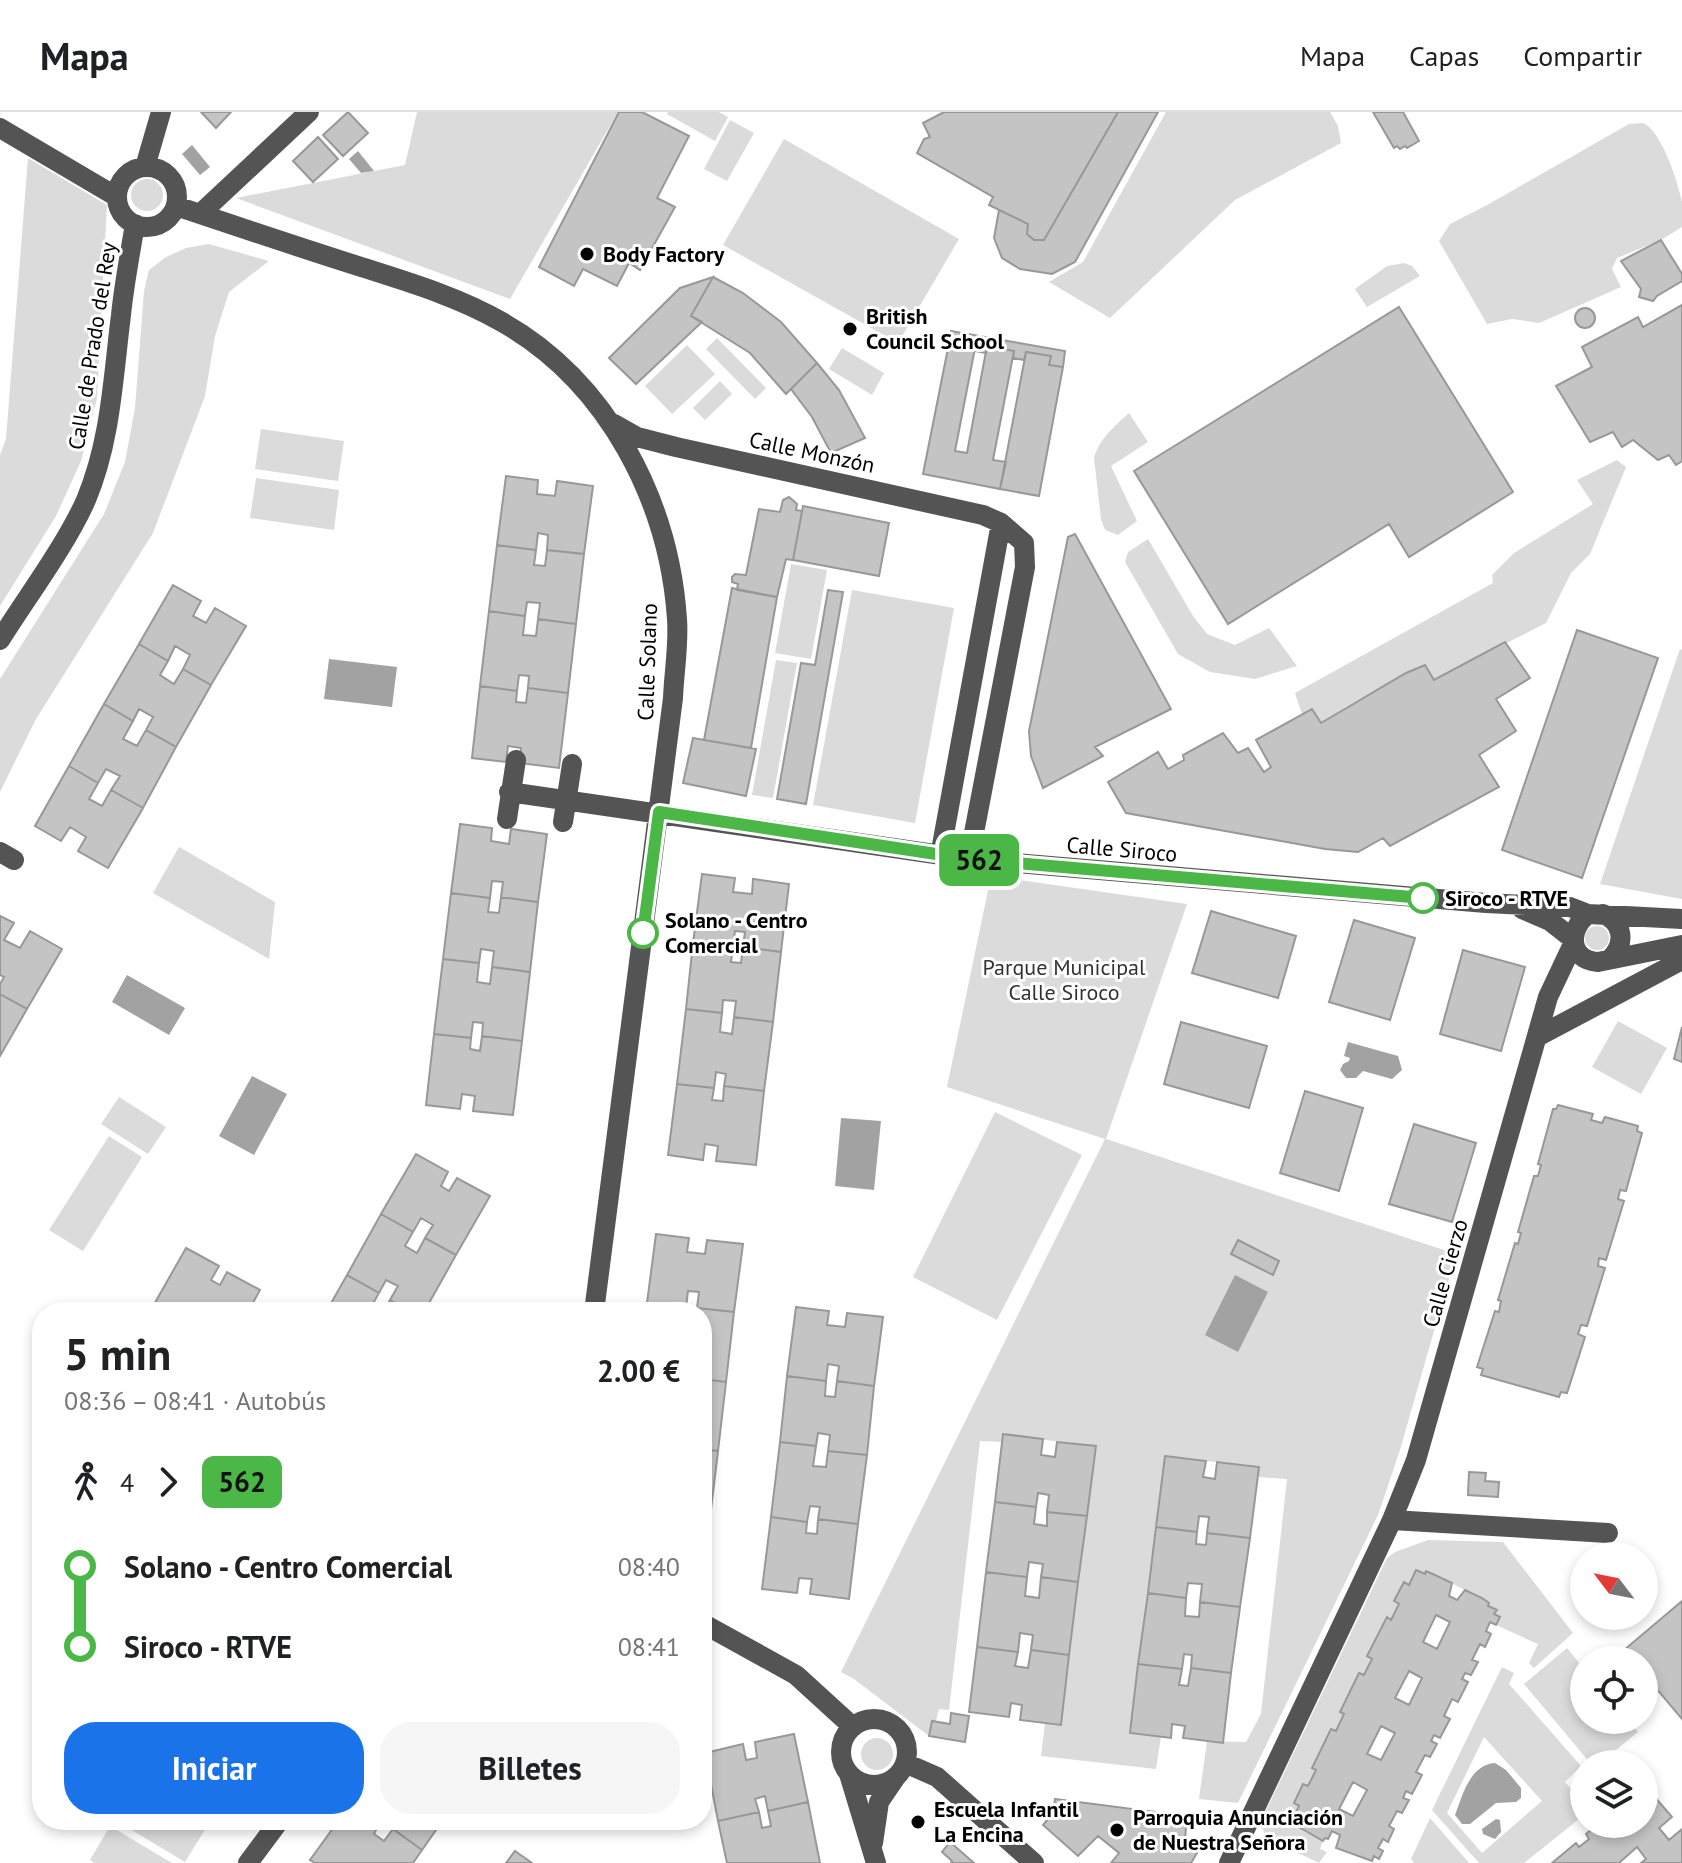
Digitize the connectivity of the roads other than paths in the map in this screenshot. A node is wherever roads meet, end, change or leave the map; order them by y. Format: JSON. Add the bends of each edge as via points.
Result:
{"nodes":[{"id":1,"x":161,"y":112,"type":"edge"},
{"id":2,"x":309,"y":112,"type":"edge"},
{"id":3,"x":0,"y":128,"type":"edge"},
{"id":4,"x":145,"y":167,"type":"junction"},
{"id":5,"x":117,"y":197,"type":"junction"},
{"id":6,"x":176,"y":206,"type":"junction"},
{"id":7,"x":200,"y":214,"type":"junction"},
{"id":8,"x":135,"y":224,"type":"junction"},
{"id":9,"x":614,"y":424,"type":"junction"},
{"id":10,"x":1001,"y":523,"type":"junction"},
{"id":11,"x":0,"y":640,"type":"edge"},
{"id":12,"x":516,"y":760,"type":"dead end"},
{"id":13,"x":572,"y":764,"type":"dead end"},
{"id":14,"x":509,"y":792,"type":"junction"},
{"id":15,"x":568,"y":800,"type":"junction"},
{"id":16,"x":659,"y":812,"type":"junction"},
{"id":17,"x":507,"y":819,"type":"dead end"},
{"id":18,"x":563,"y":822,"type":"dead end"},
{"id":19,"x":940,"y":856,"type":"junction"},
{"id":20,"x":969,"y":859,"type":"junction"},
{"id":21,"x":1512,"y":904,"type":"junction"},
{"id":22,"x":1595,"y":914,"type":"junction"},
{"id":23,"x":1682,"y":919,"type":"edge"},
{"id":24,"x":1573,"y":942,"type":"junction"},
{"id":25,"x":1682,"y":945,"type":"edge"},
{"id":26,"x":1611,"y":958,"type":"junction"},
{"id":27,"x":1682,"y":960,"type":"edge"},
{"id":28,"x":1537,"y":1037,"type":"junction"},
{"id":29,"x":595,"y":1302,"type":"edge"},
{"id":30,"x":1392,"y":1520,"type":"junction"},
{"id":31,"x":1608,"y":1533,"type":"dead end"},
{"id":32,"x":712,"y":1629,"type":"edge"},
{"id":33,"x":853,"y":1727,"type":"junction"},
{"id":34,"x":901,"y":1769,"type":"junction"},
{"id":35,"x":849,"y":1774,"type":"junction"},
{"id":36,"x":273,"y":1830,"type":"edge"},
{"id":37,"x":874,"y":1855,"type":"edge"},
{"id":38,"x":248,"y":1863,"type":"edge"},
{"id":39,"x":1034,"y":1863,"type":"edge"},
{"id":40,"x":1229,"y":1863,"type":"edge"}],
"edges":[{"from":1,"to":4,"type":"street"},
{"from":2,"to":7,"type":"street"},
{"from":3,"to":5,"type":"street"},
{"from":4,"to":5,"type":"street","via":[[129,174]]},
{"from":4,"to":6,"type":"street","via":[[171,178]]},
{"from":5,"to":8,"type":"street","via":[[122,214]]},
{"from":6,"to":7,"type":"street","name":"Calle Solano"},
{"from":6,"to":8,"type":"street","via":[[155,226]]},
{"from":7,"to":9,"type":"street","name":"Calle Solano","via":[[427,289],[502,322],[559,362]]},
{"from":8,"to":11,"type":"street","name":"Calle de Prado del Rey","via":[[113,394],[95,474],[71,528]]},
{"from":9,"to":10,"type":"street","name":"Calle Monzón","via":[[637,437]]},
{"from":9,"to":16,"type":"street","name":"Calle Solano","via":[[655,508],[678,622]]},
{"from":10,"to":19,"type":"street"},
{"from":10,"to":20,"type":"street","via":[[1024,543],[1025,567]]},
{"from":12,"to":14,"type":"street"},
{"from":13,"to":15,"type":"street"},
{"from":14,"to":15,"type":"street","name":"Calle Siroco"},
{"from":14,"to":17,"type":"street"},
{"from":15,"to":16,"type":"street","name":"Calle Siroco"},
{"from":15,"to":18,"type":"street"},
{"from":16,"to":19,"type":"street","name":"Calle Siroco"},
{"from":16,"to":29,"type":"street","name":"Calle Solano"},
{"from":19,"to":20,"type":"street","name":"Calle Siroco"},
{"from":20,"to":21,"type":"street","name":"Calle Siroco"},
{"from":21,"to":22,"type":"street","name":"Calle Siroco"},
{"from":21,"to":24,"type":"street","name":"Calle Siroco","via":[[1550,921]]},
{"from":22,"to":23,"type":"street","name":"Calle Siroco"},
{"from":22,"to":24,"type":"street","via":[[1577,924]]},
{"from":22,"to":26,"type":"street","via":[[1610,917],[1620,929],[1620,945]]},
{"from":24,"to":26,"type":"street","via":[[1585,959]]},
{"from":24,"to":28,"type":"street","name":"Calle Cierzo"},
{"from":25,"to":26,"type":"street"},
{"from":27,"to":28,"type":"street"},
{"from":28,"to":30,"type":"street","name":"Calle Cierzo","via":[[1416,1460]]},
{"from":30,"to":31,"type":"street"},
{"from":30,"to":40,"type":"street","name":"Calle Cierzo"},
{"from":32,"to":33,"type":"street","via":[[796,1675]]},
{"from":33,"to":34,"type":"street","via":[[872,1719],[893,1725],[905,1742]]},
{"from":33,"to":35,"type":"street","via":[[841,1755]]},
{"from":34,"to":35,"type":"street","via":[[878,1785]]},
{"from":34,"to":37,"type":"street","via":[[879,1802]]},
{"from":34,"to":39,"type":"street","via":[[937,1777]]},
{"from":35,"to":37,"type":"street"},
{"from":36,"to":38,"type":"street"}]}
